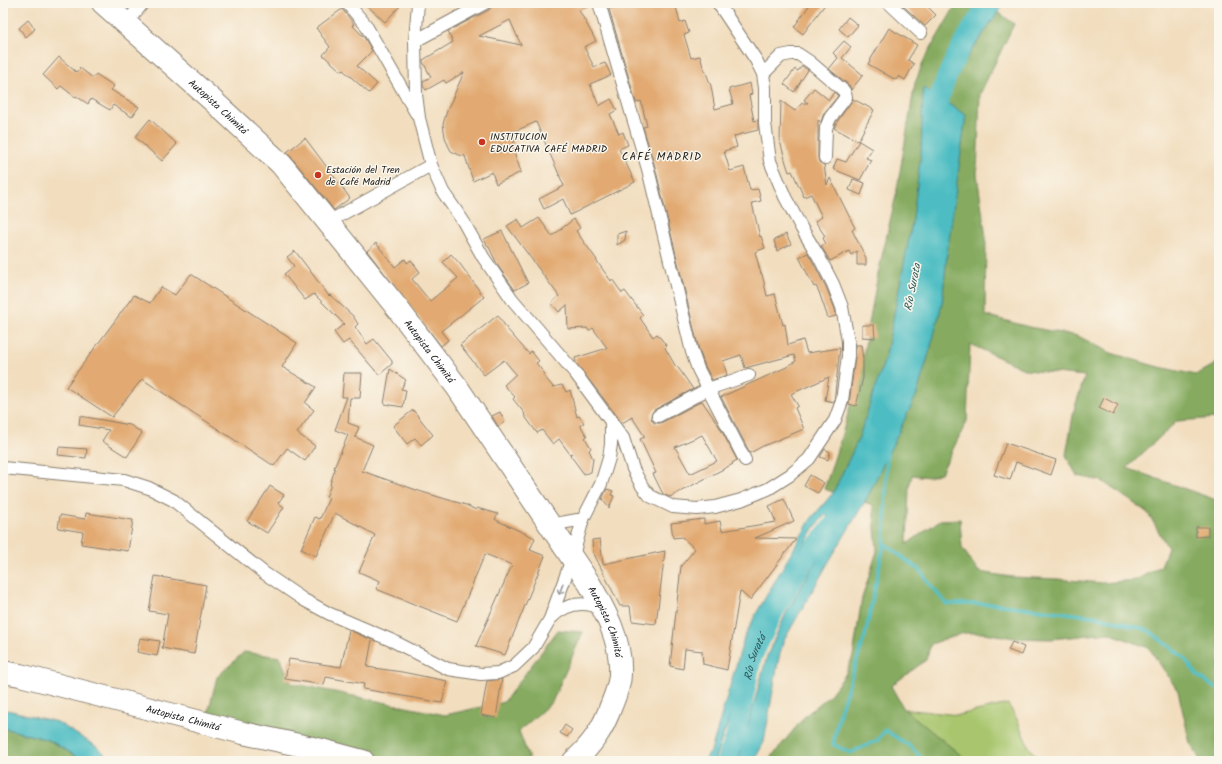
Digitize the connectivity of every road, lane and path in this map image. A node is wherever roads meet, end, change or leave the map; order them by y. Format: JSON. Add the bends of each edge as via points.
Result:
{"nodes":[{"id":1,"x":103,"y":3,"type":"edge"},
{"id":2,"x":143,"y":3,"type":"edge"},
{"id":3,"x":347,"y":3,"type":"edge"},
{"id":4,"x":418,"y":3,"type":"edge"},
{"id":5,"x":485,"y":3,"type":"edge"},
{"id":6,"x":598,"y":3,"type":"edge"},
{"id":7,"x":718,"y":3,"type":"edge"},
{"id":8,"x":889,"y":3,"type":"edge"},
{"id":9,"x":126,"y":22,"type":"junction"},
{"id":10,"x":921,"y":33,"type":"dead end"},
{"id":11,"x":414,"y":41,"type":"junction"},
{"id":12,"x":763,"y":74,"type":"junction"},
{"id":13,"x":419,"y":118,"type":"junction"},
{"id":14,"x":825,"y":158,"type":"dead end"},
{"id":15,"x":431,"y":165,"type":"junction"},
{"id":16,"x":328,"y":222,"type":"junction"},
{"id":17,"x":749,"y":375,"type":"dead end"},
{"id":18,"x":708,"y":389,"type":"junction"},
{"id":19,"x":658,"y":416,"type":"dead end"},
{"id":20,"x":611,"y":420,"type":"junction"},
{"id":21,"x":745,"y":460,"type":"dead end"},
{"id":22,"x":3,"y":468,"type":"edge"},
{"id":23,"x":584,"y":519,"type":"junction"},
{"id":24,"x":550,"y":525,"type":"junction"},
{"id":25,"x":572,"y":559,"type":"junction"},
{"id":26,"x":605,"y":610,"type":"junction"},
{"id":27,"x":550,"y":619,"type":"junction"},
{"id":28,"x":3,"y":672,"type":"edge"},
{"id":29,"x":363,"y":761,"type":"edge"},
{"id":30,"x":574,"y":761,"type":"edge"}],
"edges":[{"from":1,"to":9,"type":"highway","name":"Autopista Chimitá"},
{"from":2,"to":9,"type":"street"},
{"from":3,"to":13,"type":"street","via":[[365,24]]},
{"from":4,"to":11,"type":"street"},
{"from":5,"to":11,"type":"street"},
{"from":6,"to":18,"type":"street","via":[[648,169],[692,352]]},
{"from":7,"to":12,"type":"street"},
{"from":8,"to":10,"type":"street"},
{"from":9,"to":16,"type":"highway","name":"Autopista Chimitá","via":[[281,164]]},
{"from":11,"to":13,"type":"street"},
{"from":12,"to":14,"type":"street","via":[[781,56],[798,54],[844,91],[846,97],[830,118],[826,128]]},
{"from":12,"to":20,"type":"street","via":[[770,161],[785,197],[833,284],[842,307],[848,356],[842,401],[835,420],[809,460],[790,475],[768,489],[742,500],[697,509],[673,507],[650,496],[633,469],[623,438]]},
{"from":13,"to":15,"type":"street"},
{"from":15,"to":16,"type":"street"},
{"from":15,"to":20,"type":"street","via":[[443,192],[512,300],[576,374]]},
{"from":16,"to":24,"type":"highway","name":"Autopista Chimitá","via":[[457,387]]},
{"from":17,"to":18,"type":"street"},
{"from":18,"to":19,"type":"street"},
{"from":18,"to":21,"type":"street"},
{"from":20,"to":23,"type":"street","via":[[609,458],[601,484]]},
{"from":22,"to":27,"type":"street","via":[[124,480],[149,488],[173,500],[264,573],[304,600],[448,669],[482,674],[498,673],[514,666],[533,648]]},
{"from":23,"to":24,"type":"street"},
{"from":23,"to":25,"type":"street"},
{"from":24,"to":25,"type":"highway","name":"Autopista Chimitá"},
{"from":25,"to":26,"type":"highway","name":"Autopista Chimitá"},
{"from":25,"to":27,"type":"street","one_way":true},
{"from":26,"to":27,"type":"street","via":[[592,605],[578,604],[563,609]]},
{"from":26,"to":30,"type":"highway","name":"Autopista Chimitá","via":[[619,654],[620,674],[617,692],[599,734]]},
{"from":28,"to":29,"type":"highway","name":"Autopista Chimitá"}]}
